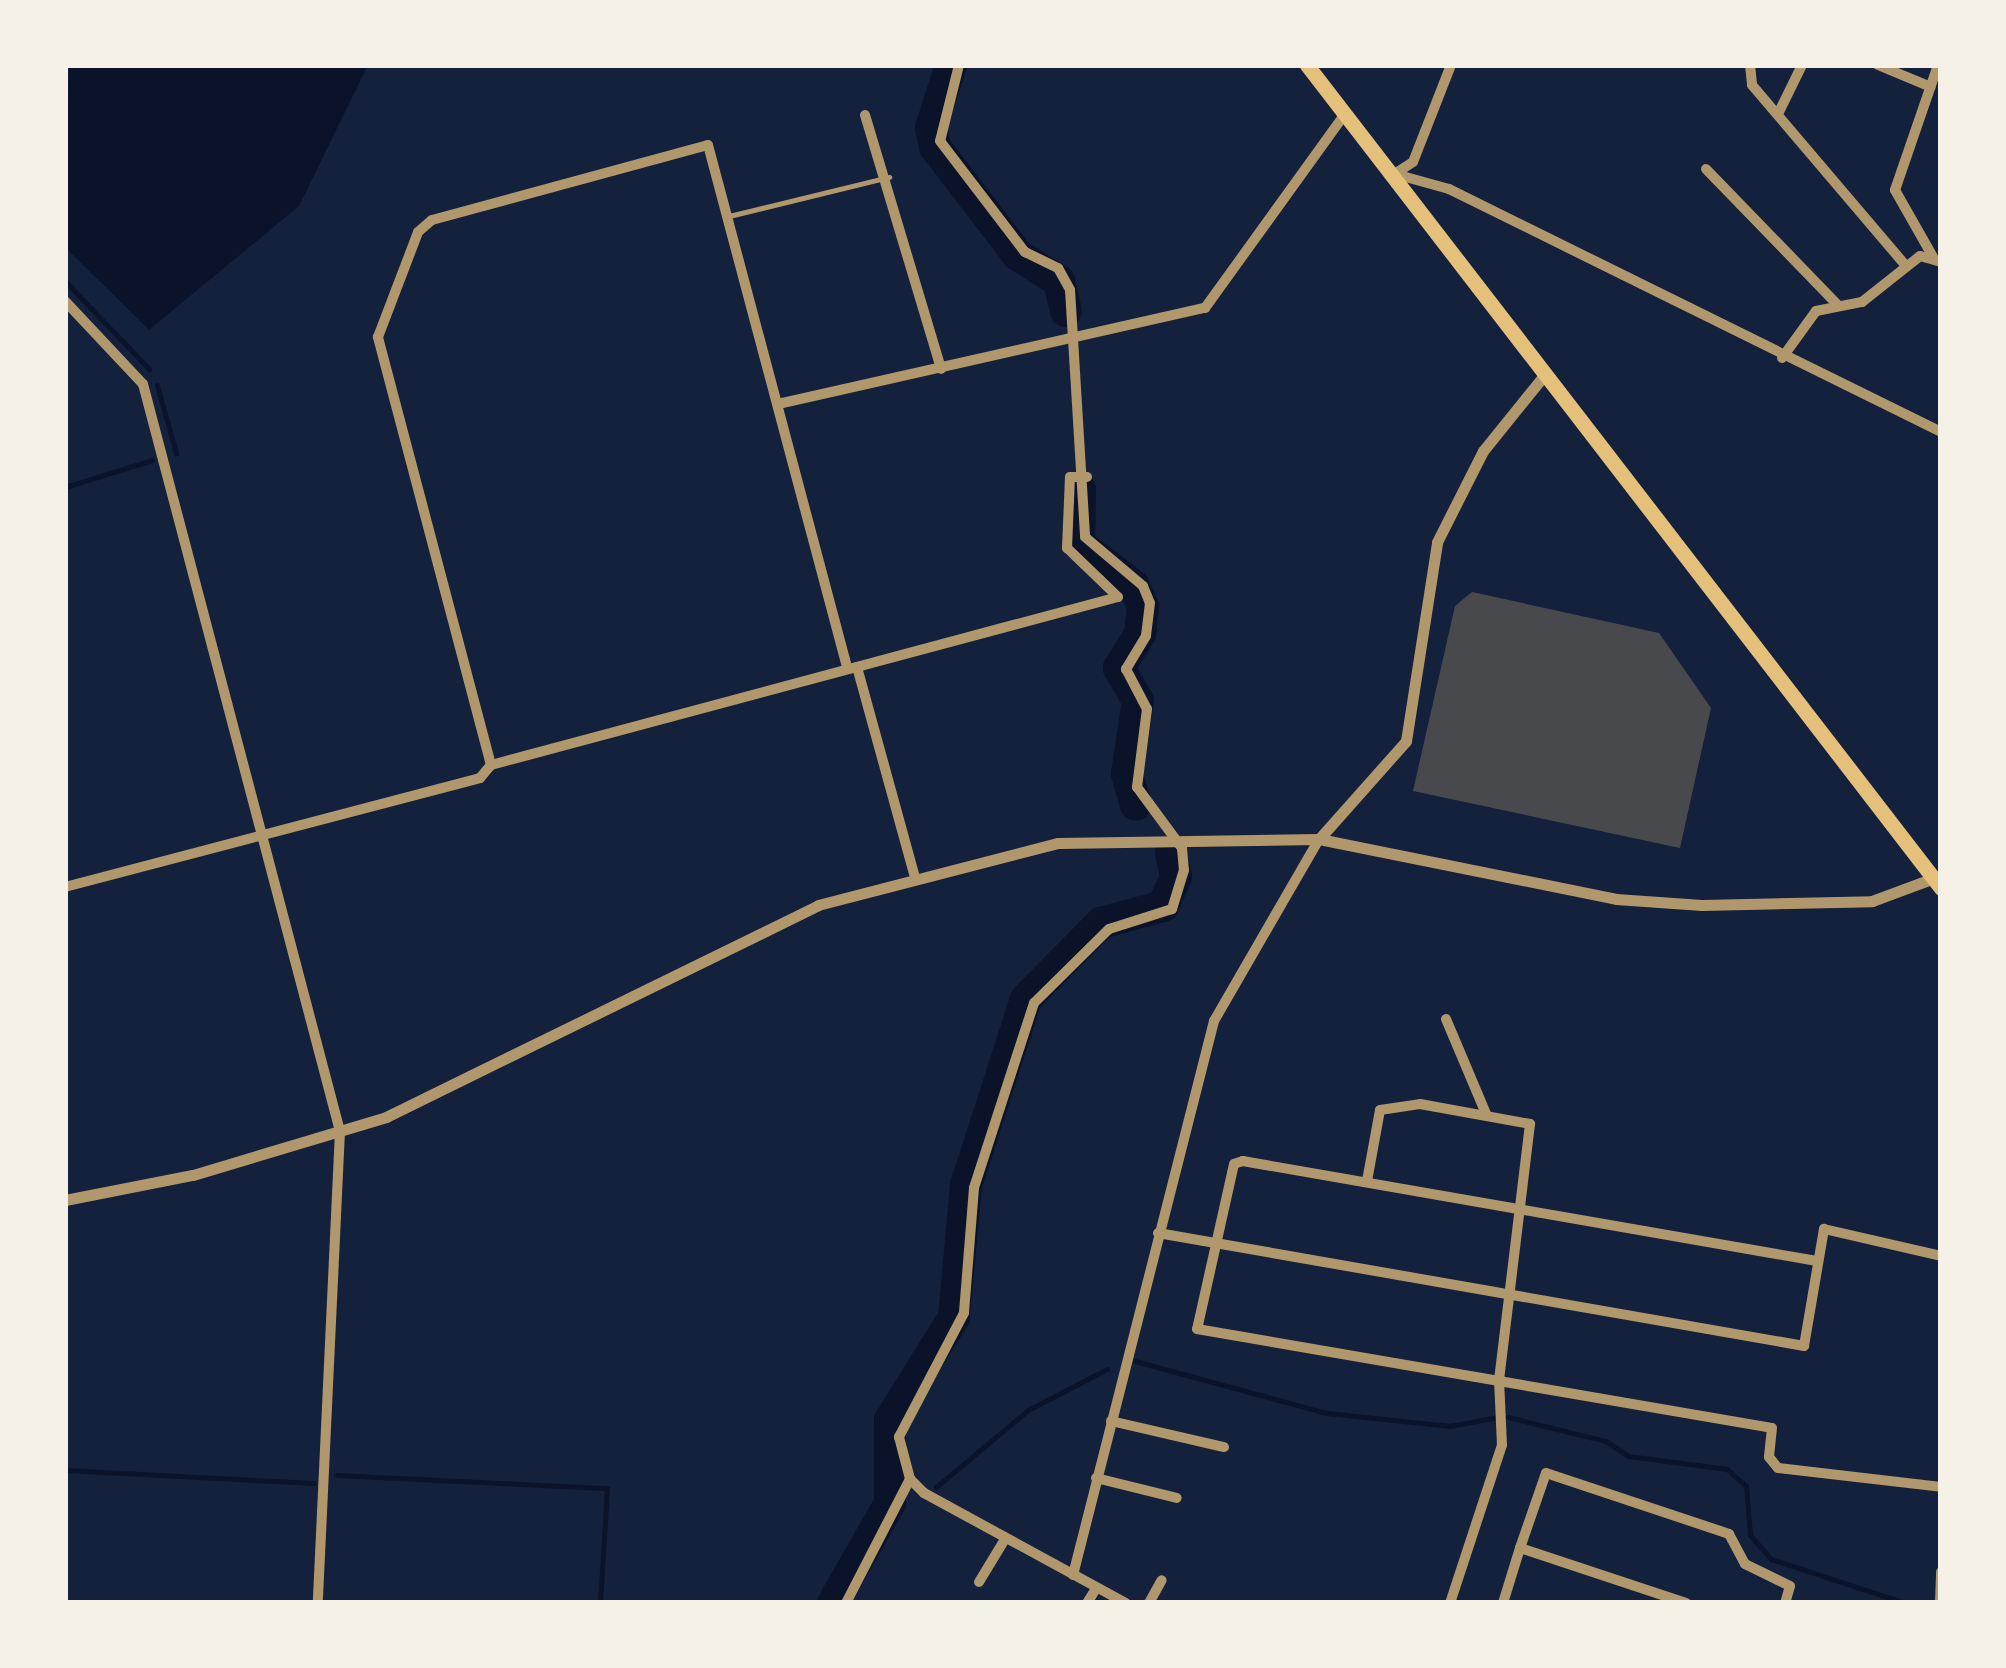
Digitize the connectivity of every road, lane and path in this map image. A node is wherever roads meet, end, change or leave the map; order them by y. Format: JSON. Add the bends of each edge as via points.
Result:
{"nodes":[{"id":1,"x":959,"y":65,"type":"edge"},
{"id":2,"x":1308,"y":65,"type":"edge"},
{"id":3,"x":1451,"y":65,"type":"edge"},
{"id":4,"x":1750,"y":65,"type":"edge"},
{"id":5,"x":1802,"y":65,"type":"edge"},
{"id":6,"x":1878,"y":65,"type":"edge"},
{"id":7,"x":1938,"y":65,"type":"edge"},
{"id":8,"x":1931,"y":87,"type":"junction"},
{"id":9,"x":1778,"y":112,"type":"junction"},
{"id":10,"x":1345,"y":114,"type":"junction"},
{"id":11,"x":865,"y":116,"type":"dead end"},
{"id":12,"x":1706,"y":168,"type":"dead end"},
{"id":13,"x":1395,"y":174,"type":"junction"},
{"id":14,"x":889,"y":177,"type":"junction"},
{"id":15,"x":728,"y":216,"type":"junction"},
{"id":16,"x":1937,"y":259,"type":"edge"},
{"id":17,"x":1906,"y":266,"type":"junction"},
{"id":18,"x":65,"y":301,"type":"edge"},
{"id":19,"x":1838,"y":305,"type":"junction"},
{"id":20,"x":1076,"y":340,"type":"junction"},
{"id":21,"x":1782,"y":358,"type":"junction"},
{"id":22,"x":940,"y":369,"type":"junction"},
{"id":23,"x":1546,"y":373,"type":"junction"},
{"id":24,"x":778,"y":404,"type":"junction"},
{"id":25,"x":1941,"y":432,"type":"edge"},
{"id":26,"x":1087,"y":477,"type":"junction"},
{"id":27,"x":852,"y":667,"type":"junction"},
{"id":28,"x":490,"y":765,"type":"junction"},
{"id":29,"x":1170,"y":834,"type":"junction"},
{"id":30,"x":264,"y":836,"type":"junction"},
{"id":31,"x":1319,"y":839,"type":"junction"},
{"id":32,"x":914,"y":874,"type":"junction"},
{"id":33,"x":1938,"y":883,"type":"edge"},
{"id":34,"x":65,"y":887,"type":"edge"},
{"id":35,"x":1446,"y":1018,"type":"dead end"},
{"id":36,"x":1487,"y":1116,"type":"junction"},
{"id":37,"x":340,"y":1131,"type":"junction"},
{"id":38,"x":1367,"y":1181,"type":"junction"},
{"id":39,"x":65,"y":1200,"type":"edge"},
{"id":40,"x":1520,"y":1206,"type":"junction"},
{"id":41,"x":1158,"y":1233,"type":"junction"},
{"id":42,"x":1220,"y":1243,"type":"junction"},
{"id":43,"x":1941,"y":1256,"type":"edge"},
{"id":44,"x":1817,"y":1260,"type":"junction"},
{"id":45,"x":1509,"y":1293,"type":"junction"},
{"id":46,"x":1499,"y":1380,"type":"junction"},
{"id":47,"x":1112,"y":1420,"type":"junction"},
{"id":48,"x":1224,"y":1446,"type":"dead end"},
{"id":49,"x":1096,"y":1478,"type":"junction"},
{"id":50,"x":910,"y":1480,"type":"junction"},
{"id":51,"x":1941,"y":1487,"type":"edge"},
{"id":52,"x":1177,"y":1498,"type":"dead end"},
{"id":53,"x":1005,"y":1538,"type":"junction"},
{"id":54,"x":1520,"y":1548,"type":"junction"},
{"id":55,"x":1941,"y":1572,"type":"edge"},
{"id":56,"x":1074,"y":1575,"type":"junction"},
{"id":57,"x":1162,"y":1580,"type":"dead end"},
{"id":58,"x":979,"y":1582,"type":"dead end"},
{"id":59,"x":1095,"y":1590,"type":"junction"},
{"id":60,"x":318,"y":1603,"type":"edge"},
{"id":61,"x":846,"y":1603,"type":"edge"},
{"id":62,"x":1087,"y":1603,"type":"edge"},
{"id":63,"x":1126,"y":1603,"type":"edge"},
{"id":64,"x":1150,"y":1603,"type":"edge"},
{"id":65,"x":1450,"y":1603,"type":"edge"},
{"id":66,"x":1502,"y":1603,"type":"edge"},
{"id":67,"x":1686,"y":1603,"type":"edge"},
{"id":68,"x":1785,"y":1603,"type":"edge"},
{"id":69,"x":1940,"y":1603,"type":"edge"}],
"edges":[{"from":1,"to":20,"type":"street","via":[[940,140],[1025,252],[1064,276]]},
{"from":2,"to":10,"type":"main road"},
{"from":3,"to":13,"type":"street","via":[[1413,162]]},
{"from":4,"to":9,"type":"street","via":[[1752,84]]},
{"from":5,"to":9,"type":"street"},
{"from":6,"to":8,"type":"street"},
{"from":7,"to":8,"type":"street"},
{"from":8,"to":16,"type":"street","via":[[1895,190]]},
{"from":9,"to":17,"type":"street"},
{"from":10,"to":13,"type":"main road"},
{"from":10,"to":20,"type":"street","via":[[1205,308]]},
{"from":11,"to":14,"type":"street"},
{"from":12,"to":19,"type":"street"},
{"from":13,"to":21,"type":"street","via":[[1450,189]]},
{"from":13,"to":23,"type":"main road"},
{"from":14,"to":15,"type":"lane"},
{"from":14,"to":22,"type":"street"},
{"from":15,"to":24,"type":"street"},
{"from":15,"to":28,"type":"street","via":[[708,145],[432,220],[418,232],[378,337]]},
{"from":16,"to":17,"type":"street"},
{"from":17,"to":19,"type":"street","via":[[1880,292]]},
{"from":18,"to":30,"type":"street","via":[[143,384]]},
{"from":19,"to":21,"type":"street","via":[[1816,311]]},
{"from":20,"to":22,"type":"street"},
{"from":20,"to":26,"type":"street"},
{"from":21,"to":25,"type":"street"},
{"from":22,"to":24,"type":"street"},
{"from":23,"to":31,"type":"street","via":[[1483,450],[1436,542],[1406,741]]},
{"from":23,"to":33,"type":"main road"},
{"from":24,"to":27,"type":"street"},
{"from":26,"to":27,"type":"street","via":[[1070,477],[1067,548],[1118,597]]},
{"from":26,"to":29,"type":"street","via":[[1088,545],[1130,572],[1150,603],[1146,636],[1126,669],[1148,708],[1137,787]]},
{"from":27,"to":28,"type":"street"},
{"from":27,"to":32,"type":"street"},
{"from":28,"to":30,"type":"street","via":[[480,778]]},
{"from":29,"to":31,"type":"street"},
{"from":29,"to":32,"type":"street","via":[[1058,842]]},
{"from":29,"to":50,"type":"street","via":[[1184,870],[1172,909],[1109,929],[1034,1003],[974,1188],[964,1313],[904,1416]]},
{"from":30,"to":34,"type":"street"},
{"from":30,"to":37,"type":"street"},
{"from":31,"to":33,"type":"street","via":[[1652,902],[1872,901]]},
{"from":31,"to":41,"type":"street","via":[[1214,1021]]},
{"from":32,"to":37,"type":"street","via":[[749,934],[505,1065]]},
{"from":35,"to":36,"type":"street"},
{"from":36,"to":38,"type":"street","via":[[1420,1104],[1380,1110]]},
{"from":36,"to":40,"type":"street","via":[[1530,1124]]},
{"from":37,"to":39,"type":"street","via":[[193,1175]]},
{"from":37,"to":60,"type":"street"},
{"from":38,"to":40,"type":"street"},
{"from":38,"to":42,"type":"street","via":[[1234,1164]]},
{"from":40,"to":44,"type":"street"},
{"from":40,"to":45,"type":"street"},
{"from":41,"to":42,"type":"street"},
{"from":41,"to":47,"type":"street"},
{"from":42,"to":45,"type":"street"},
{"from":42,"to":46,"type":"street","via":[[1198,1330]]},
{"from":43,"to":44,"type":"street","via":[[1824,1229]]},
{"from":44,"to":45,"type":"street","via":[[1804,1346]]},
{"from":45,"to":46,"type":"street"},
{"from":46,"to":51,"type":"street","via":[[1772,1428],[1768,1458],[1814,1478],[1836,1471]]},
{"from":46,"to":65,"type":"street","via":[[1502,1445]]},
{"from":47,"to":48,"type":"street"},
{"from":47,"to":49,"type":"street"},
{"from":49,"to":52,"type":"street"},
{"from":49,"to":56,"type":"street"},
{"from":50,"to":53,"type":"street"},
{"from":50,"to":61,"type":"street"},
{"from":53,"to":56,"type":"street"},
{"from":53,"to":58,"type":"street"},
{"from":54,"to":66,"type":"street"},
{"from":54,"to":67,"type":"street"},
{"from":54,"to":68,"type":"street","via":[[1546,1472],[1729,1534],[1745,1564],[1790,1586]]},
{"from":55,"to":69,"type":"street"},
{"from":56,"to":59,"type":"street"},
{"from":57,"to":64,"type":"street"},
{"from":59,"to":62,"type":"street"},
{"from":59,"to":63,"type":"street"}]}
